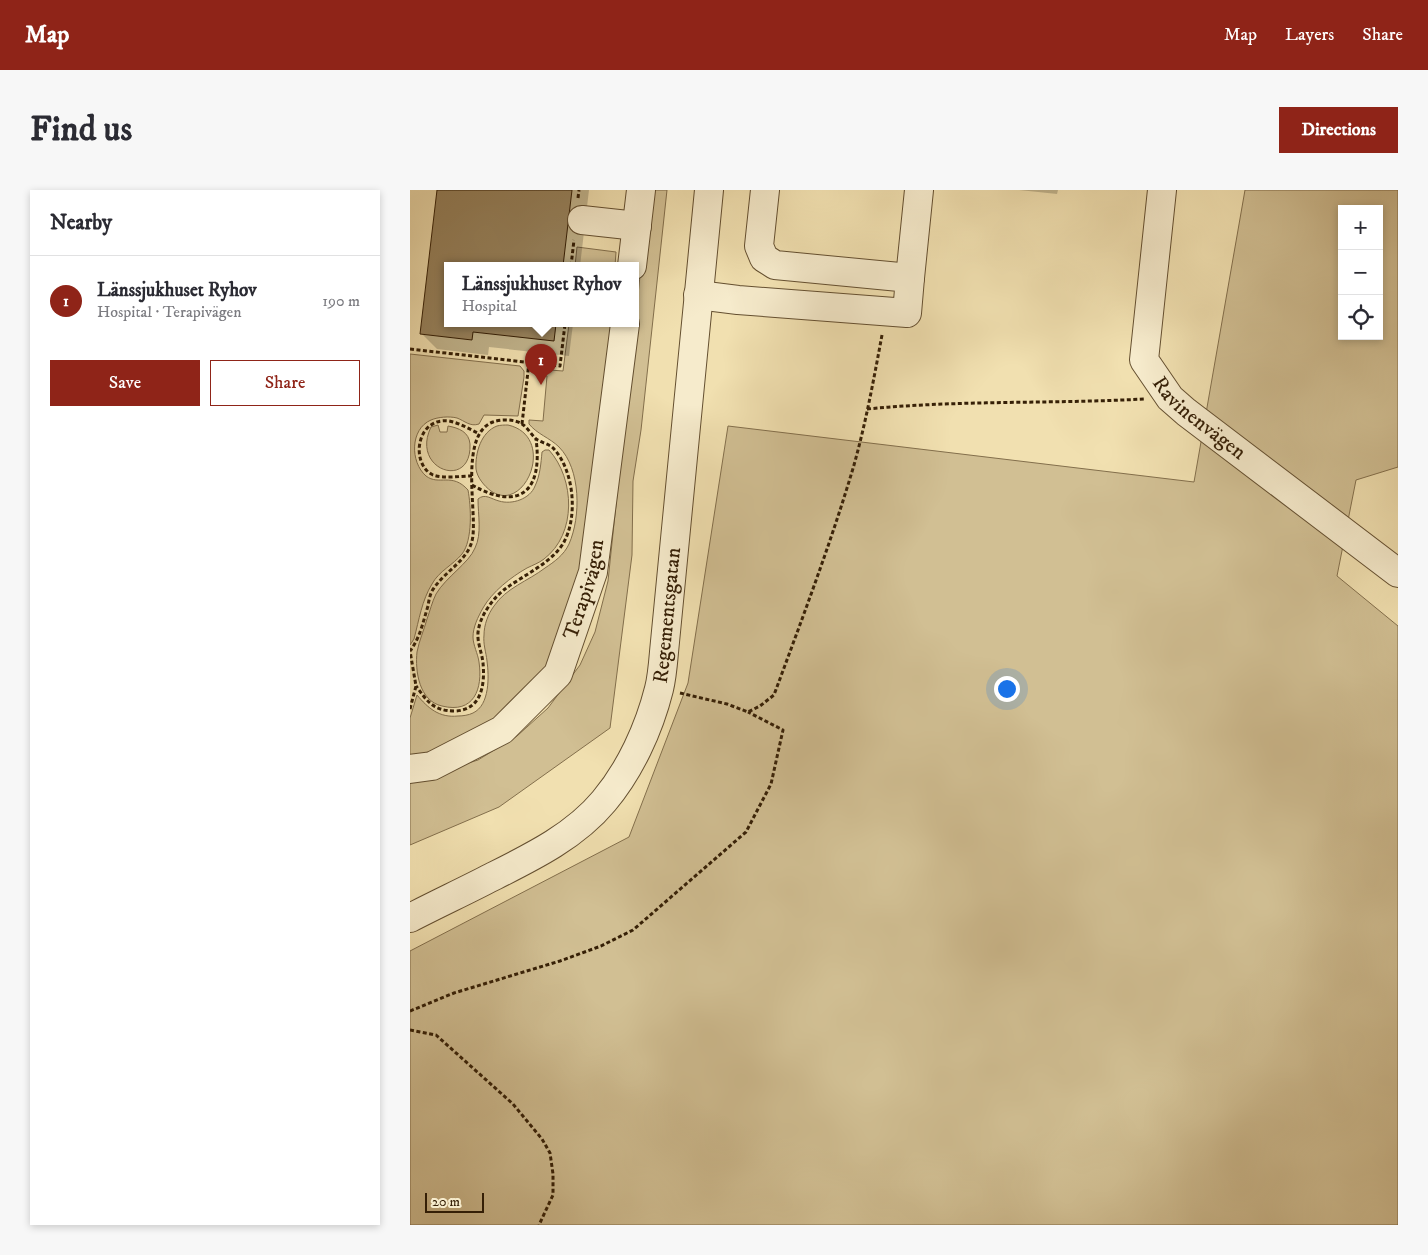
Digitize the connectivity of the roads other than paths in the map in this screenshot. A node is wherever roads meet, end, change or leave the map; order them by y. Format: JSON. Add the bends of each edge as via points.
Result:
{"nodes":[{"id":1,"x":641,"y":190,"type":"edge"},
{"id":2,"x":709,"y":190,"type":"edge"},
{"id":3,"x":765,"y":190,"type":"edge"},
{"id":4,"x":919,"y":190,"type":"edge"},
{"id":5,"x":1162,"y":190,"type":"edge"},
{"id":6,"x":582,"y":220,"type":"dead end"},
{"id":7,"x":637,"y":226,"type":"junction"},
{"id":8,"x":632,"y":262,"type":"edge"},
{"id":9,"x":910,"y":278,"type":"junction"},
{"id":10,"x":698,"y":295,"type":"junction"},
{"id":11,"x":625,"y":327,"type":"edge"},
{"id":12,"x":1398,"y":573,"type":"edge"},
{"id":13,"x":410,"y":769,"type":"edge"},
{"id":14,"x":410,"y":918,"type":"edge"}],
"edges":[{"from":1,"to":7,"type":"street"},
{"from":2,"to":10,"type":"street","name":"Regementsgatan"},
{"from":3,"to":9,"type":"street","via":[[758,246],[764,258],[775,265]]},
{"from":4,"to":9,"type":"street"},
{"from":5,"to":12,"type":"street","name":"Ravinenvägen","via":[[1144,360],[1170,398],[1186,412]]},
{"from":6,"to":7,"type":"street"},
{"from":7,"to":8,"type":"street"},
{"from":9,"to":10,"type":"street","via":[[907,313]]},
{"from":10,"to":14,"type":"street","name":"Regementsgatan","via":[[664,652],[659,688],[649,722],[616,785],[586,818],[555,843]]},
{"from":11,"to":13,"type":"street","name":"Terapivägen","via":[[593,572],[558,674],[502,730],[432,766]]}]}
